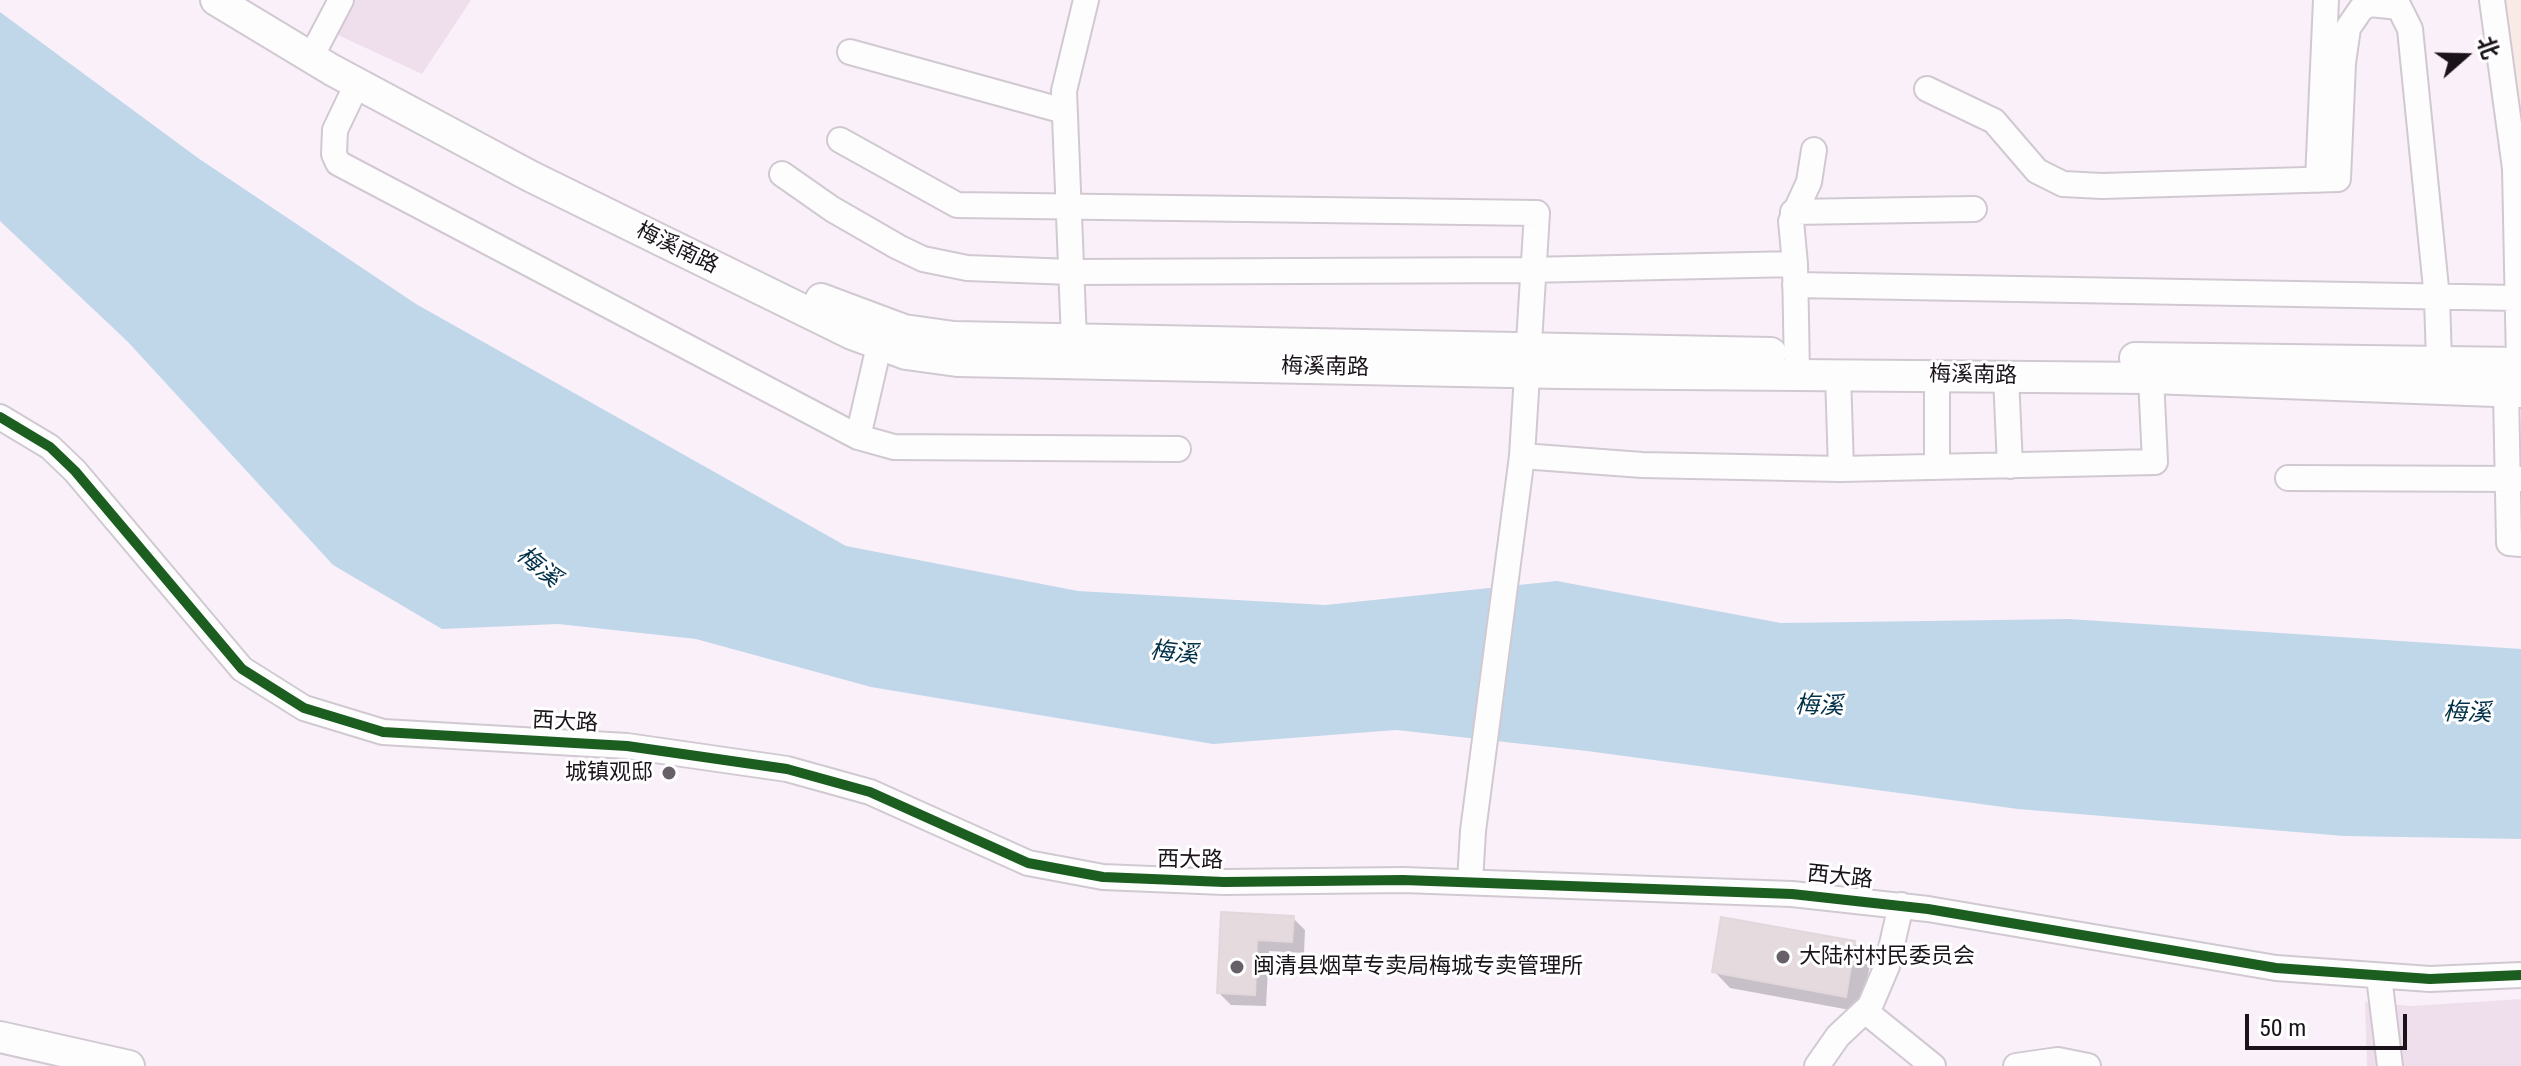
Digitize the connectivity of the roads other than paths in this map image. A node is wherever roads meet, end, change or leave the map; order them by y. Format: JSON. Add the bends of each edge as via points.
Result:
{"nodes":[{"id":1,"x":216,"y":0,"type":"edge"},
{"id":2,"x":238,"y":0,"type":"edge"},
{"id":3,"x":341,"y":0,"type":"edge"},
{"id":4,"x":1086,"y":0,"type":"edge"},
{"id":5,"x":2326,"y":0,"type":"edge"},
{"id":6,"x":2492,"y":0,"type":"edge"},
{"id":7,"x":314,"y":52,"type":"junction"},
{"id":8,"x":850,"y":52,"type":"dead end"},
{"id":9,"x":357,"y":84,"type":"junction"},
{"id":10,"x":1927,"y":89,"type":"dead end"},
{"id":11,"x":1064,"y":111,"type":"junction"},
{"id":12,"x":840,"y":140,"type":"dead end"},
{"id":13,"x":1814,"y":150,"type":"dead end"},
{"id":14,"x":782,"y":174,"type":"dead end"},
{"id":15,"x":2318,"y":180,"type":"junction"},
{"id":16,"x":1069,"y":208,"type":"junction"},
{"id":17,"x":1974,"y":209,"type":"dead end"},
{"id":18,"x":1793,"y":212,"type":"junction"},
{"id":19,"x":1534,"y":269,"type":"junction"},
{"id":20,"x":1071,"y":272,"type":"junction"},
{"id":21,"x":1795,"y":274,"type":"junction"},
{"id":22,"x":2437,"y":298,"type":"junction"},
{"id":23,"x":2518,"y":298,"type":"junction"},
{"id":24,"x":1074,"y":340,"type":"junction"},
{"id":25,"x":879,"y":346,"type":"junction"},
{"id":26,"x":1529,"y":361,"type":"junction"},
{"id":27,"x":2439,"y":361,"type":"junction"},
{"id":28,"x":1797,"y":364,"type":"junction"},
{"id":29,"x":1838,"y":375,"type":"junction"},
{"id":30,"x":1937,"y":376,"type":"junction"},
{"id":31,"x":2006,"y":377,"type":"junction"},
{"id":32,"x":2517,"y":377,"type":"edge"},
{"id":33,"x":2151,"y":378,"type":"junction"},
{"id":34,"x":0,"y":417,"type":"edge"},
{"id":35,"x":858,"y":437,"type":"junction"},
{"id":36,"x":1178,"y":449,"type":"dead end"},
{"id":37,"x":1522,"y":456,"type":"junction"},
{"id":38,"x":2010,"y":466,"type":"junction"},
{"id":39,"x":1937,"y":467,"type":"junction"},
{"id":40,"x":1841,"y":469,"type":"junction"},
{"id":41,"x":2288,"y":478,"type":"dead end"},
{"id":42,"x":2514,"y":479,"type":"edge"},
{"id":43,"x":2521,"y":544,"type":"edge"},
{"id":44,"x":1470,"y":882,"type":"junction"},
{"id":45,"x":1901,"y":905,"type":"junction"},
{"id":46,"x":2521,"y":975,"type":"edge"},
{"id":47,"x":2379,"y":977,"type":"junction"},
{"id":48,"x":1865,"y":1011,"type":"junction"},
{"id":49,"x":0,"y":1037,"type":"edge"},
{"id":50,"x":129,"y":1066,"type":"edge"},
{"id":51,"x":1817,"y":1066,"type":"edge"},
{"id":52,"x":1933,"y":1066,"type":"edge"},
{"id":53,"x":2016,"y":1066,"type":"edge"},
{"id":54,"x":2088,"y":1066,"type":"edge"},
{"id":55,"x":2390,"y":1066,"type":"edge"}],
"edges":[{"from":1,"to":7,"type":"main road","name":"梅溪南路"},
{"from":2,"to":7,"type":"main road","name":"梅溪南路"},
{"from":3,"to":7,"type":"street"},
{"from":4,"to":11,"type":"street","via":[[1072,47]]},
{"from":5,"to":15,"type":"street"},
{"from":6,"to":23,"type":"street","via":[[2515,168]]},
{"from":7,"to":9,"type":"main road","name":"梅溪南路"},
{"from":7,"to":24,"type":"main road","name":"梅溪南路","via":[[848,310],[920,333]]},
{"from":8,"to":11,"type":"street"},
{"from":9,"to":25,"type":"main road","name":"梅溪南路","via":[[530,176]]},
{"from":9,"to":35,"type":"street","via":[[335,130],[338,163]]},
{"from":10,"to":15,"type":"street","via":[[1994,121],[2037,171],[2063,184]]},
{"from":11,"to":16,"type":"street"},
{"from":12,"to":16,"type":"street","via":[[957,205]]},
{"from":13,"to":18,"type":"street","via":[[1809,182]]},
{"from":14,"to":20,"type":"street","via":[[862,228],[923,259],[967,268]]},
{"from":15,"to":22,"type":"street","via":[[2338,179],[2348,28],[2370,4],[2399,7],[2410,29]]},
{"from":16,"to":19,"type":"street","via":[[1537,213]]},
{"from":16,"to":20,"type":"street"},
{"from":17,"to":18,"type":"street"},
{"from":18,"to":21,"type":"street"},
{"from":19,"to":20,"type":"street"},
{"from":19,"to":21,"type":"street"},
{"from":19,"to":26,"type":"street"},
{"from":20,"to":24,"type":"street"},
{"from":21,"to":22,"type":"street"},
{"from":21,"to":28,"type":"street"},
{"from":22,"to":23,"type":"street"},
{"from":22,"to":27,"type":"street"},
{"from":23,"to":32,"type":"street"},
{"from":24,"to":26,"type":"main road","name":"梅溪南路"},
{"from":25,"to":26,"type":"main road","name":"梅溪南路","via":[[957,361]]},
{"from":25,"to":35,"type":"street"},
{"from":26,"to":28,"type":"main road","name":"梅溪南路"},
{"from":26,"to":37,"type":"street"},
{"from":27,"to":28,"type":"main road","name":"梅溪南路"},
{"from":27,"to":32,"type":"main road","name":"梅溪南路"},
{"from":28,"to":29,"type":"main road","name":"梅溪南路"},
{"from":29,"to":30,"type":"main road","name":"梅溪南路"},
{"from":29,"to":40,"type":"street"},
{"from":30,"to":31,"type":"main road","name":"梅溪南路"},
{"from":30,"to":39,"type":"street"},
{"from":31,"to":33,"type":"main road","name":"梅溪南路"},
{"from":31,"to":38,"type":"street"},
{"from":32,"to":33,"type":"main road","name":"梅溪南路"},
{"from":32,"to":42,"type":"street"},
{"from":33,"to":38,"type":"street","via":[[2155,462]]},
{"from":34,"to":44,"type":"street","name":"西大路","via":[[50,447],[75,471],[242,669],[283,697],[333,719],[383,732],[627,746],[772,766],[870,792],[1028,863],[1090,876]]},
{"from":35,"to":36,"type":"street","via":[[894,447]]},
{"from":37,"to":40,"type":"street","via":[[1610,464]]},
{"from":37,"to":44,"type":"street"},
{"from":38,"to":39,"type":"street"},
{"from":39,"to":40,"type":"street"},
{"from":41,"to":42,"type":"street"},
{"from":42,"to":43,"type":"street","via":[[2509,543]]},
{"from":44,"to":45,"type":"street","name":"西大路","via":[[1731,890]]},
{"from":45,"to":47,"type":"street","name":"西大路","via":[[2250,964]]},
{"from":45,"to":48,"type":"street","via":[[1887,966]]},
{"from":46,"to":47,"type":"street","name":"西大路"},
{"from":47,"to":55,"type":"street"},
{"from":48,"to":51,"type":"street"},
{"from":48,"to":52,"type":"street"},
{"from":49,"to":50,"type":"main road"},
{"from":53,"to":54,"type":"street","via":[[2058,1060]]}]}
